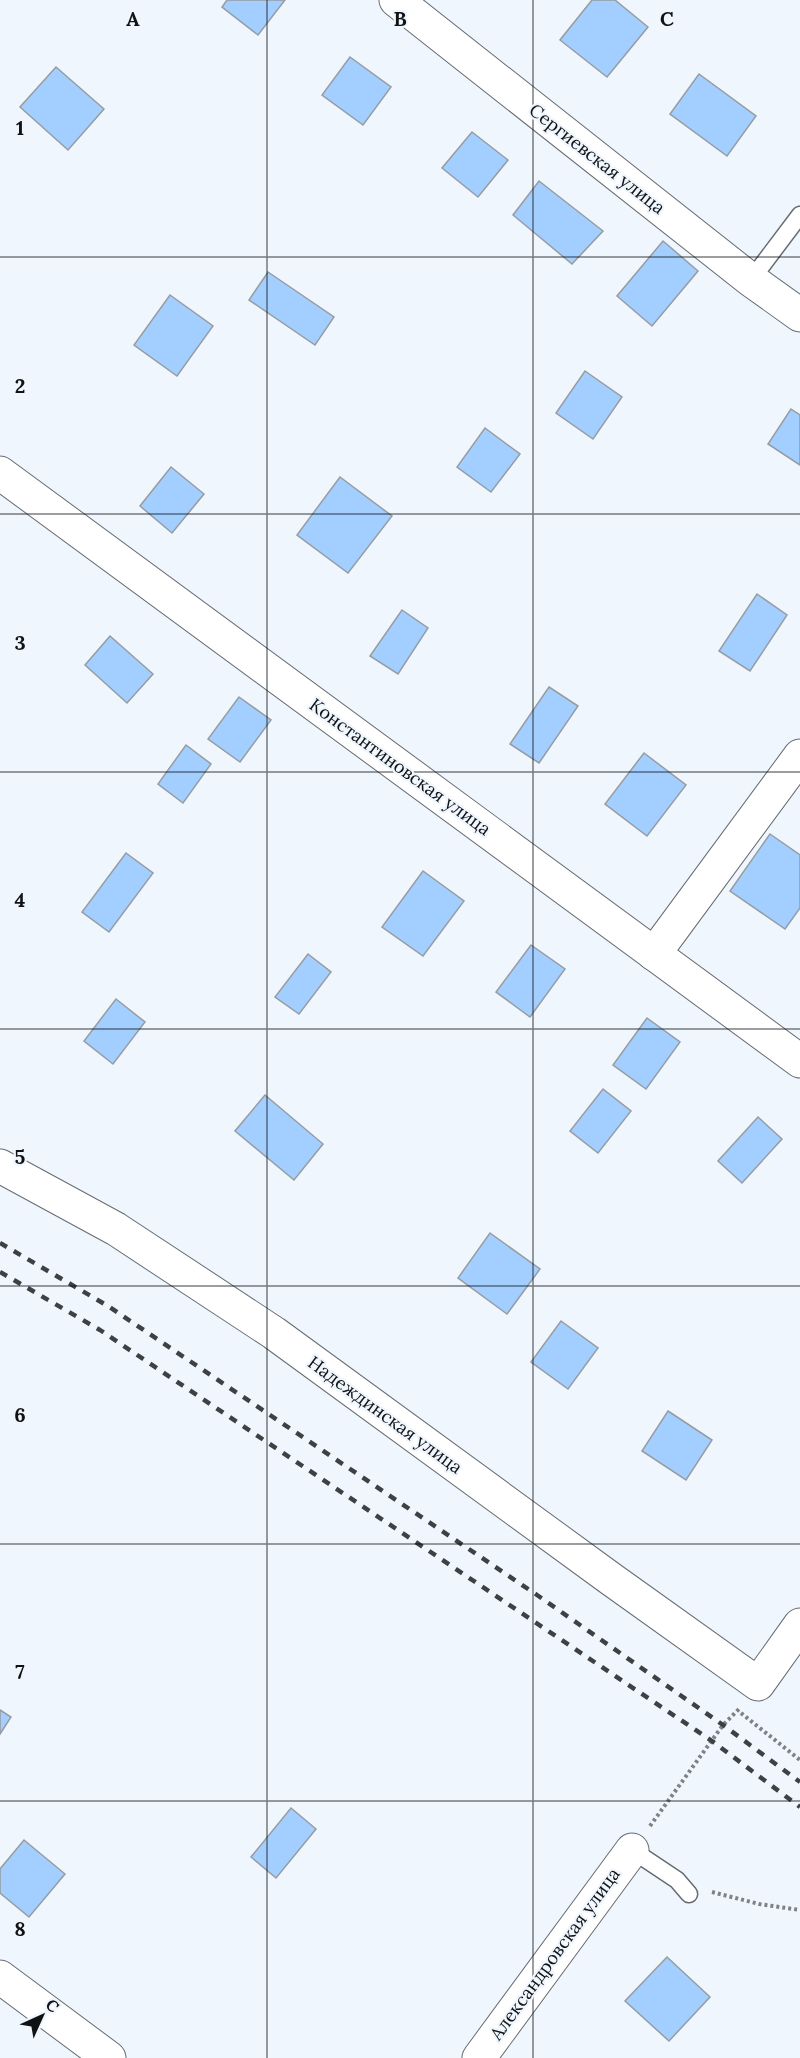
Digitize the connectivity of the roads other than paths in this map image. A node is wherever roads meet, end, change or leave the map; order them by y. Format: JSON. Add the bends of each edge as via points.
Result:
{"nodes":[{"id":1,"x":396,"y":0,"type":"edge"},
{"id":2,"x":800,"y":215,"type":"edge"},
{"id":3,"x":751,"y":280,"type":"junction"},
{"id":4,"x":800,"y":315,"type":"edge"},
{"id":5,"x":0,"y":473,"type":"edge"},
{"id":6,"x":800,"y":756,"type":"edge"},
{"id":7,"x":654,"y":954,"type":"junction"},
{"id":8,"x":800,"y":1061,"type":"edge"},
{"id":9,"x":0,"y":1166,"type":"edge"},
{"id":10,"x":800,"y":1624,"type":"edge"},
{"id":11,"x":638,"y":1842,"type":"joint"},
{"id":12,"x":689,"y":1894,"type":"dead end"},
{"id":13,"x":0,"y":1977,"type":"edge"},
{"id":14,"x":108,"y":2058,"type":"edge"},
{"id":15,"x":479,"y":2058,"type":"edge"}],
"edges":[{"from":1,"to":3,"type":"street","name":"Сергиевская улица"},
{"from":2,"to":3,"type":"lane"},
{"from":3,"to":4,"type":"street","name":"Сергиевская улица"},
{"from":5,"to":7,"type":"street","name":"Константиновская улица"},
{"from":6,"to":7,"type":"street"},
{"from":7,"to":8,"type":"street","name":"Константиновская улица"},
{"from":9,"to":10,"type":"street","name":"Надеждинская улица","via":[[116,1229],[274,1333],[758,1684]]},
{"from":11,"to":12,"type":"lane"},
{"from":11,"to":15,"type":"street","name":"Александровская улица"},
{"from":13,"to":14,"type":"street"}]}
